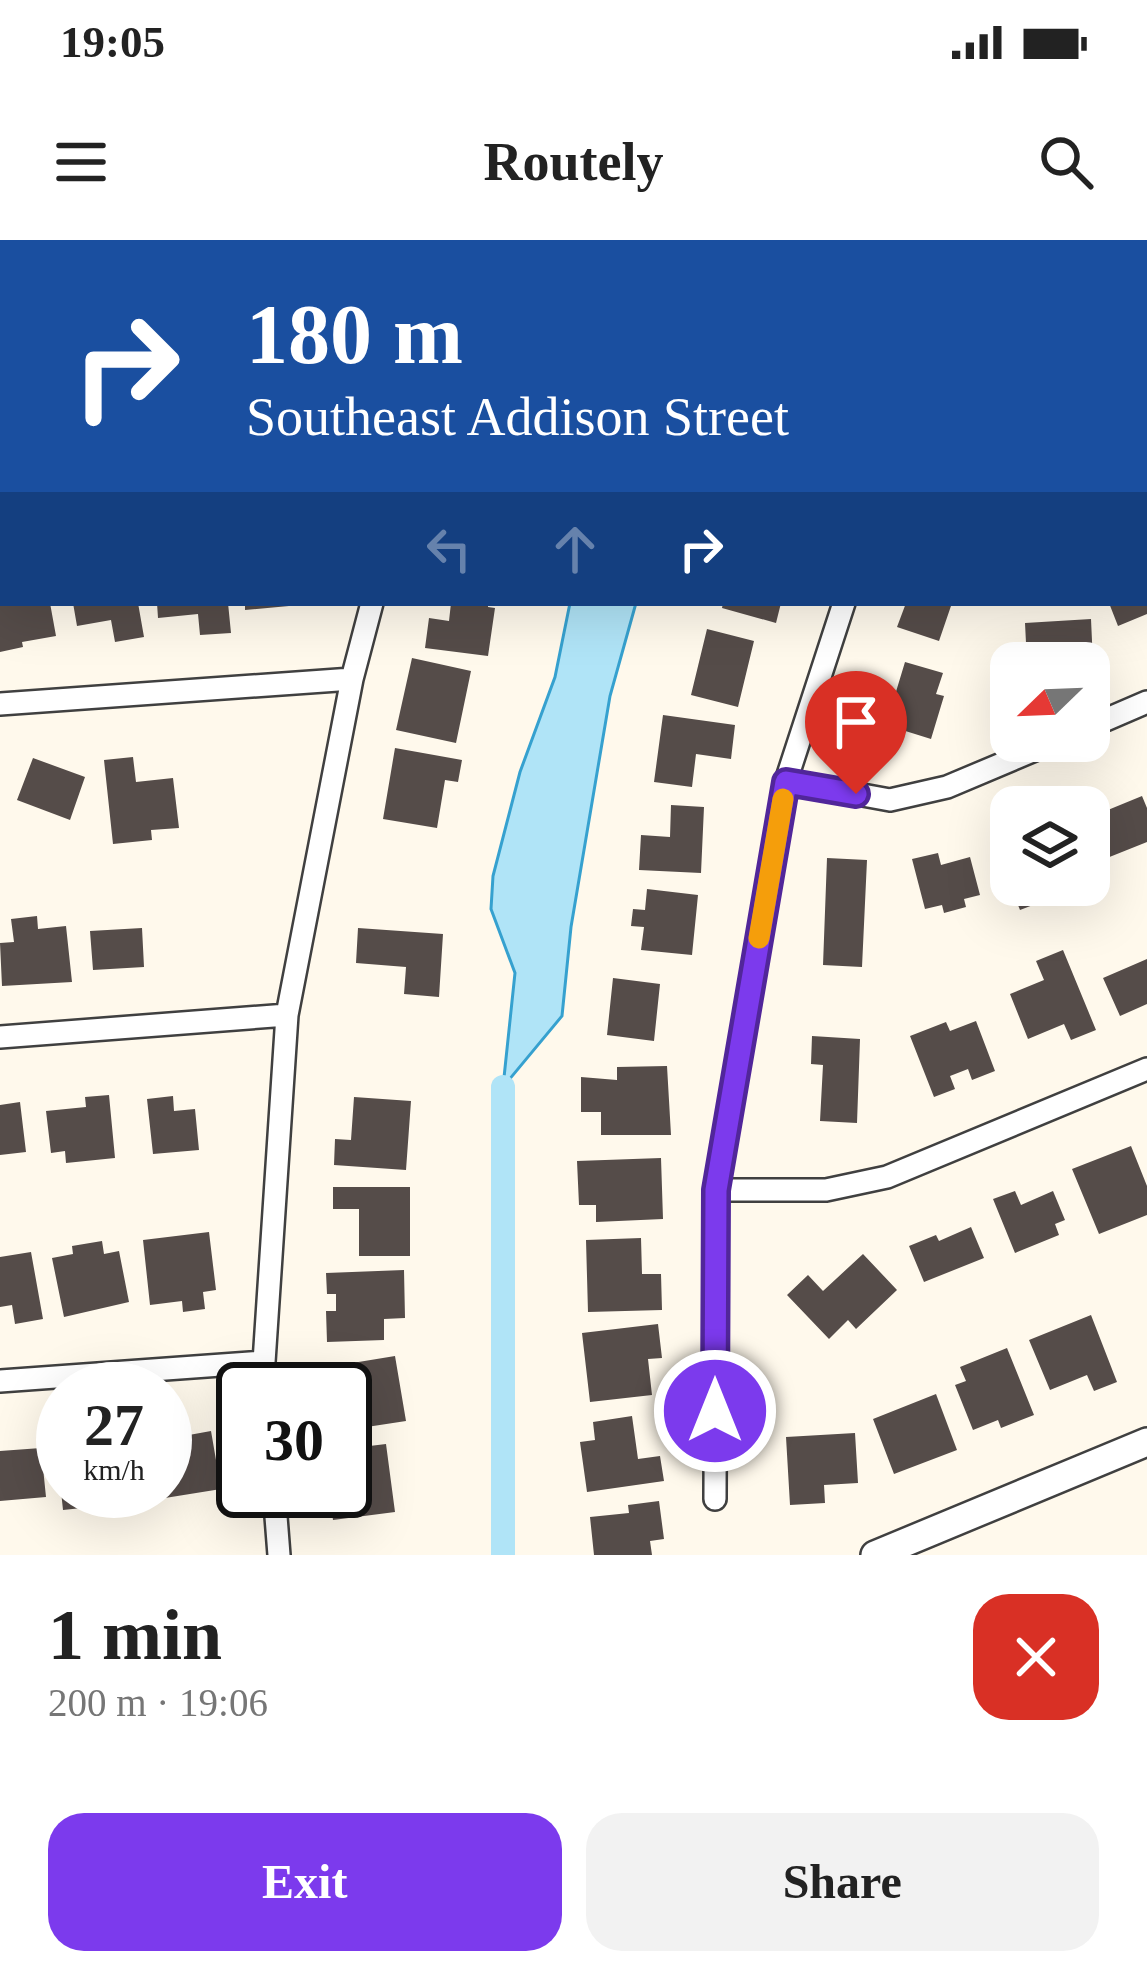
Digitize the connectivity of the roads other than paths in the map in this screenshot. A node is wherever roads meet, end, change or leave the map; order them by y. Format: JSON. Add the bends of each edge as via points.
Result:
{"nodes":[{"id":1,"x":371,"y":606,"type":"edge"},
{"id":2,"x":843,"y":606,"type":"edge"},
{"id":3,"x":352,"y":679,"type":"junction"},
{"id":4,"x":1147,"y":702,"type":"edge"},
{"id":5,"x":0,"y":704,"type":"edge"},
{"id":6,"x":1110,"y":718,"type":"edge"},
{"id":7,"x":1006,"y":762,"type":"edge"},
{"id":8,"x":786,"y":782,"type":"junction"},
{"id":9,"x":286,"y":1015,"type":"junction"},
{"id":10,"x":0,"y":1037,"type":"edge"},
{"id":11,"x":1147,"y":1070,"type":"edge"},
{"id":12,"x":716,"y":1190,"type":"junction"},
{"id":13,"x":264,"y":1362,"type":"edge"},
{"id":14,"x":216,"y":1366,"type":"edge"},
{"id":15,"x":0,"y":1382,"type":"edge"},
{"id":16,"x":1147,"y":1442,"type":"edge"},
{"id":17,"x":715,"y":1499,"type":"dead end"},
{"id":18,"x":276,"y":1518,"type":"edge"},
{"id":19,"x":279,"y":1555,"type":"edge"},
{"id":20,"x":875,"y":1555,"type":"edge"}],
"edges":[{"from":1,"to":3,"type":"street"},
{"from":2,"to":8,"type":"street"},
{"from":3,"to":5,"type":"street"},
{"from":3,"to":9,"type":"street"},
{"from":4,"to":6,"type":"street"},
{"from":7,"to":8,"type":"street","via":[[890,800]]},
{"from":8,"to":12,"type":"street"},
{"from":9,"to":10,"type":"street"},
{"from":9,"to":13,"type":"street"},
{"from":11,"to":12,"type":"street","via":[[887,1177],[826,1190]]},
{"from":12,"to":17,"type":"street"},
{"from":14,"to":15,"type":"street"},
{"from":16,"to":20,"type":"street"},
{"from":18,"to":19,"type":"street"}]}
